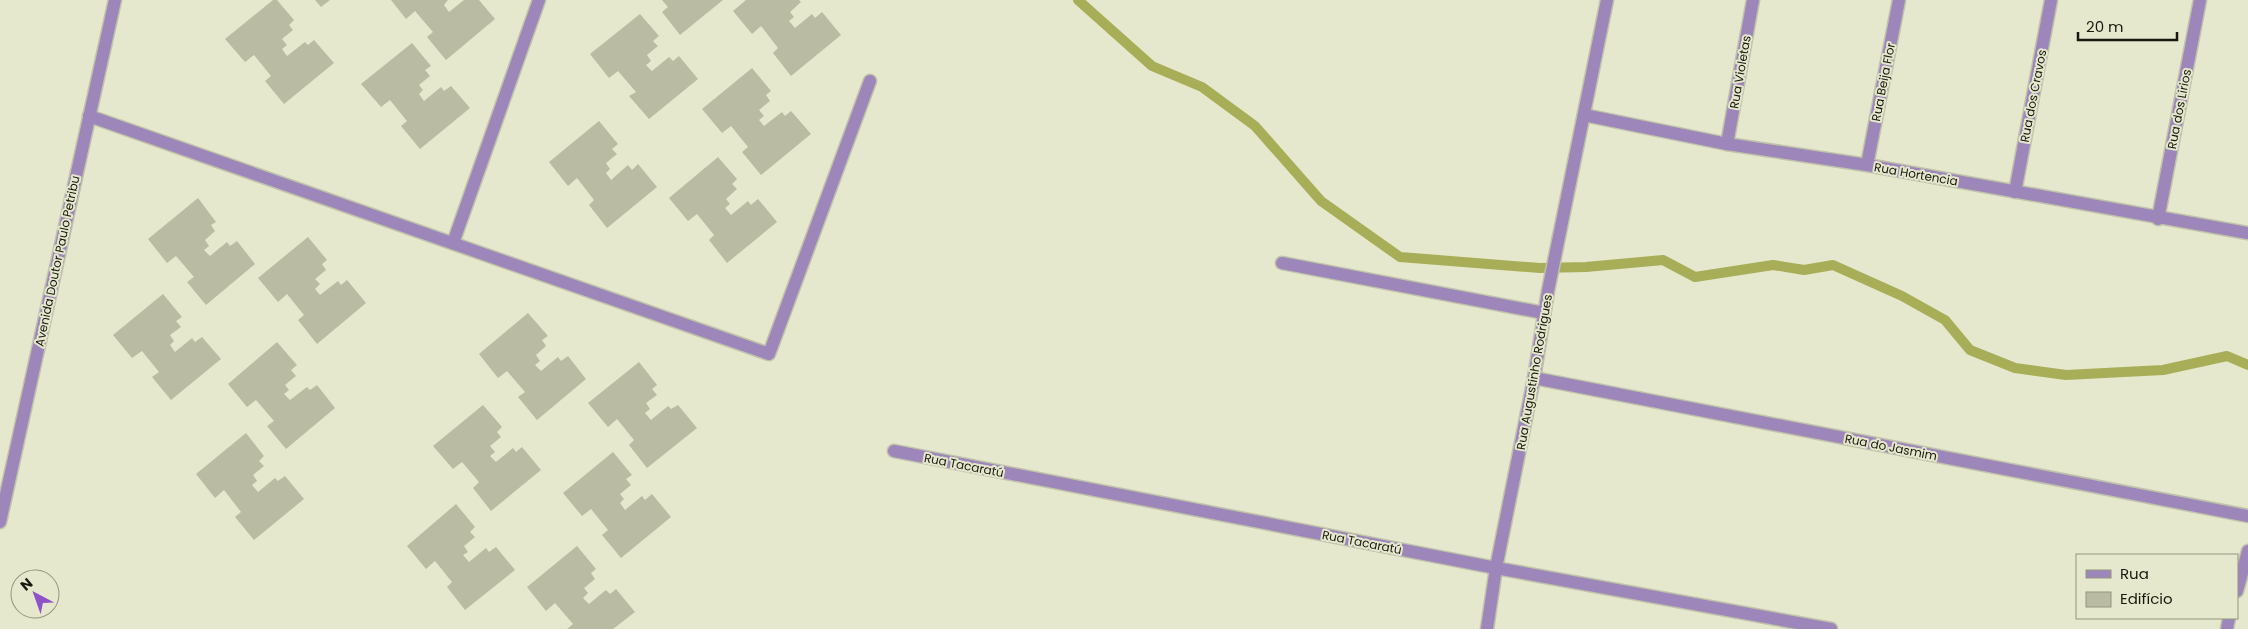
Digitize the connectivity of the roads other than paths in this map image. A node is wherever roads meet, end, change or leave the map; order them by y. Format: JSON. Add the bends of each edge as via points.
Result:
{"nodes":[{"id":1,"x":115,"y":0,"type":"edge"},
{"id":2,"x":539,"y":0,"type":"edge"},
{"id":3,"x":1607,"y":0,"type":"edge"},
{"id":4,"x":1753,"y":0,"type":"edge"},
{"id":5,"x":1899,"y":0,"type":"edge"},
{"id":6,"x":2051,"y":0,"type":"edge"},
{"id":7,"x":2200,"y":0,"type":"edge"},
{"id":8,"x":870,"y":81,"type":"dead end"},
{"id":9,"x":1584,"y":115,"type":"junction"},
{"id":10,"x":89,"y":116,"type":"junction"},
{"id":11,"x":1727,"y":144,"type":"junction"},
{"id":12,"x":1867,"y":165,"type":"junction"},
{"id":13,"x":2015,"y":192,"type":"junction"},
{"id":14,"x":2158,"y":218,"type":"junction"},
{"id":15,"x":2248,"y":233,"type":"edge"},
{"id":16,"x":453,"y":243,"type":"junction"},
{"id":17,"x":1282,"y":263,"type":"dead end"},
{"id":18,"x":1544,"y":313,"type":"junction"},
{"id":19,"x":1534,"y":378,"type":"junction"},
{"id":20,"x":894,"y":451,"type":"dead end"},
{"id":21,"x":2248,"y":516,"type":"edge"},
{"id":22,"x":0,"y":522,"type":"edge"},
{"id":23,"x":2248,"y":551,"type":"edge"},
{"id":24,"x":1496,"y":568,"type":"junction"},
{"id":25,"x":2238,"y":588,"type":"edge"},
{"id":26,"x":1487,"y":629,"type":"edge"},
{"id":27,"x":1831,"y":629,"type":"edge"}],
"edges":[{"from":1,"to":10,"type":"street","name":"Avenida Doutor Paulo Petribu"},
{"from":2,"to":16,"type":"street"},
{"from":3,"to":9,"type":"street","name":"Rua Augustinho Rodrigues"},
{"from":4,"to":11,"type":"street","name":"Rua Violetas"},
{"from":5,"to":12,"type":"street","name":"Rua Beija Flor"},
{"from":6,"to":13,"type":"street","name":"Rua dos Cravos"},
{"from":7,"to":14,"type":"street","name":"Rua dos Lirios"},
{"from":8,"to":16,"type":"street","via":[[769,354]]},
{"from":9,"to":11,"type":"street","name":"Rua Hortencia"},
{"from":9,"to":18,"type":"street","name":"Rua Augustinho Rodrigues"},
{"from":10,"to":16,"type":"street"},
{"from":10,"to":22,"type":"street","name":"Avenida Doutor Paulo Petribu"},
{"from":11,"to":12,"type":"street","name":"Rua Hortencia"},
{"from":12,"to":13,"type":"street","name":"Rua Hortencia"},
{"from":13,"to":14,"type":"street","name":"Rua Hortencia"},
{"from":14,"to":15,"type":"street","name":"Rua Hortencia"},
{"from":17,"to":18,"type":"street"},
{"from":18,"to":19,"type":"street","name":"Rua Augustinho Rodrigues"},
{"from":19,"to":21,"type":"street","name":"Rua do Jasmim"},
{"from":19,"to":24,"type":"street","name":"Rua Augustinho Rodrigues"},
{"from":20,"to":24,"type":"street","name":"Rua Tacaratú"},
{"from":23,"to":25,"type":"street"},
{"from":24,"to":26,"type":"street","name":"Rua Augustinho Rodrigues"},
{"from":24,"to":27,"type":"street","name":"Rua Tacaratú"}]}
